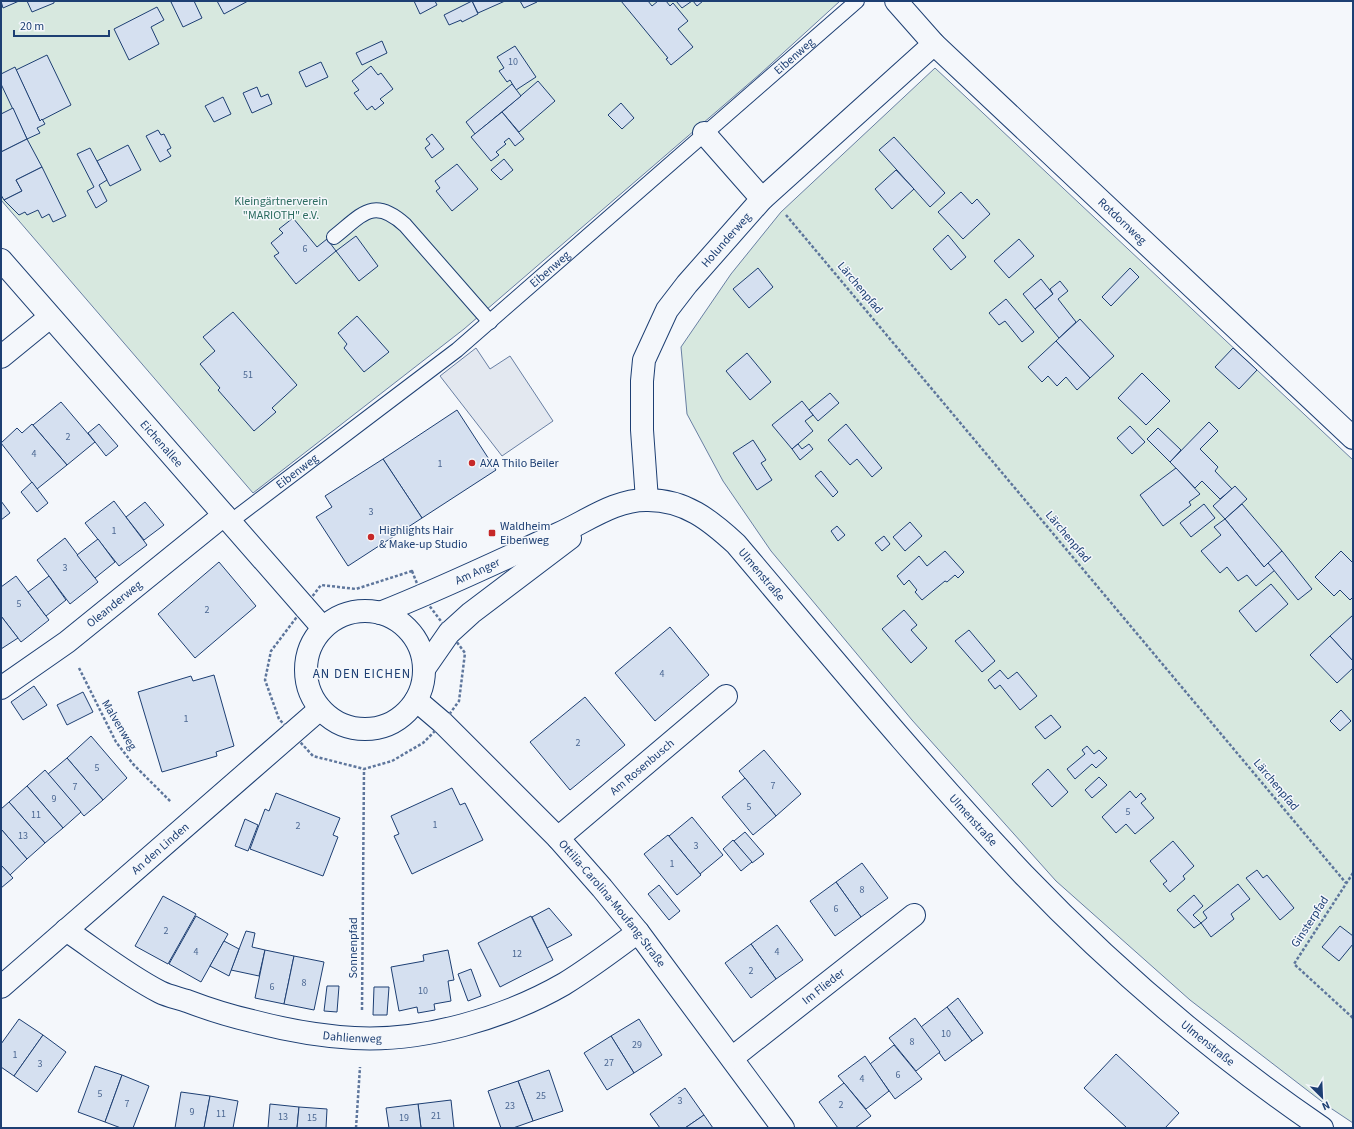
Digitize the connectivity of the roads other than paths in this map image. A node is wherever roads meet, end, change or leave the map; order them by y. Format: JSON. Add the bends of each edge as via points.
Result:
{"nodes":[{"id":1,"x":857,"y":1,"type":"edge"},
{"id":2,"x":896,"y":1,"type":"edge"},
{"id":3,"x":934,"y":44,"type":"junction"},
{"id":4,"x":704,"y":133,"type":"junction"},
{"id":5,"x":762,"y":199,"type":"junction"},
{"id":6,"x":334,"y":237,"type":"dead end"},
{"id":7,"x":1,"y":260,"type":"edge"},
{"id":8,"x":50,"y":317,"type":"junction"},
{"id":9,"x":490,"y":322,"type":"junction"},
{"id":10,"x":1,"y":357,"type":"edge"},
{"id":11,"x":1353,"y":438,"type":"edge"},
{"id":12,"x":647,"y":500,"type":"junction"},
{"id":13,"x":616,"y":505,"type":"junction"},
{"id":14,"x":227,"y":519,"type":"junction"},
{"id":15,"x":380,"y":613,"type":"junction"},
{"id":16,"x":323,"y":628,"type":"junction"},
{"id":17,"x":424,"y":669,"type":"junction"},
{"id":18,"x":1,"y":688,"type":"edge"},
{"id":19,"x":726,"y":696,"type":"dead end"},
{"id":20,"x":416,"y":700,"type":"junction"},
{"id":21,"x":320,"y":710,"type":"junction"},
{"id":22,"x":558,"y":838,"type":"junction"},
{"id":23,"x":914,"y":915,"type":"dead end"},
{"id":24,"x":66,"y":930,"type":"junction"},
{"id":25,"x":638,"y":932,"type":"junction"},
{"id":26,"x":1,"y":987,"type":"edge"},
{"id":27,"x":732,"y":1058,"type":"junction"},
{"id":28,"x":783,"y":1128,"type":"edge"},
{"id":29,"x":1322,"y":1128,"type":"edge"}],
"edges":[{"from":1,"to":4,"type":"lane","name":"Eibenweg"},
{"from":2,"to":3,"type":"street","name":"Rotdornweg"},
{"from":3,"to":5,"type":"street","name":"Holunderweg"},
{"from":3,"to":11,"type":"street","name":"Rotdornweg"},
{"from":4,"to":5,"type":"street"},
{"from":4,"to":9,"type":"lane","name":"Eibenweg"},
{"from":5,"to":12,"type":"street","name":"Holunderweg","via":[[667,310],[644,360],[642,430]]},
{"from":6,"to":9,"type":"lane","via":[[365,213],[383,210],[392,214],[405,225]]},
{"from":7,"to":8,"type":"street","name":"Eichenallee"},
{"from":8,"to":10,"type":"street"},
{"from":8,"to":14,"type":"street","name":"Eichenallee"},
{"from":9,"to":14,"type":"lane","name":"Eibenweg","via":[[423,377]]},
{"from":12,"to":13,"type":"street","name":"Am Anger"},
{"from":12,"to":29,"type":"street","name":"Ulmenstraße","via":[[668,502],[694,510],[716,525],[736,544],[953,798],[1025,876],[1146,991],[1229,1060]]},
{"from":13,"to":15,"type":"street","name":"Am Anger","via":[[586,521]]},
{"from":13,"to":17,"type":"street","name":"Am Anger","via":[[471,613],[448,633]]},
{"from":14,"to":16,"type":"street","name":"Eichenallee"},
{"from":14,"to":18,"type":"street","name":"Oleanderweg","via":[[67,642]]},
{"from":15,"to":16,"type":"street","name":"Am Anger","via":[[364,610],[342,615]]},
{"from":15,"to":17,"type":"street","name":"Am Anger","via":[[401,623],[413,635],[421,650]]},
{"from":16,"to":21,"type":"street","name":"Am Anger","via":[[309,648],[305,668],[312,699]]},
{"from":17,"to":20,"type":"street","name":"Am Anger","via":[[421,689]]},
{"from":19,"to":22,"type":"street","name":"Am Rosenbusch"},
{"from":20,"to":21,"type":"street","name":"Am Anger","via":[[398,720],[378,728],[357,729],[338,723]]},
{"from":20,"to":22,"type":"street","name":"Ottilia-Carolina-Moufang-Straße","via":[[443,723]]},
{"from":21,"to":24,"type":"street","name":"An den Linden"},
{"from":22,"to":25,"type":"street","name":"Ottilia-Carolina-Moufang-Straße"},
{"from":23,"to":27,"type":"street","name":"Im Flieder"},
{"from":24,"to":25,"type":"street","name":"Dahlienweg","via":[[124,971],[161,992],[222,1014],[276,1027],[362,1038],[441,1030],[486,1019],[563,984]]},
{"from":24,"to":26,"type":"street","name":"An den Linden"},
{"from":25,"to":27,"type":"street","name":"Ottilia-Carolina-Moufang-Straße"},
{"from":27,"to":28,"type":"street","name":"Ottilia-Carolina-Moufang-Straße"}]}
